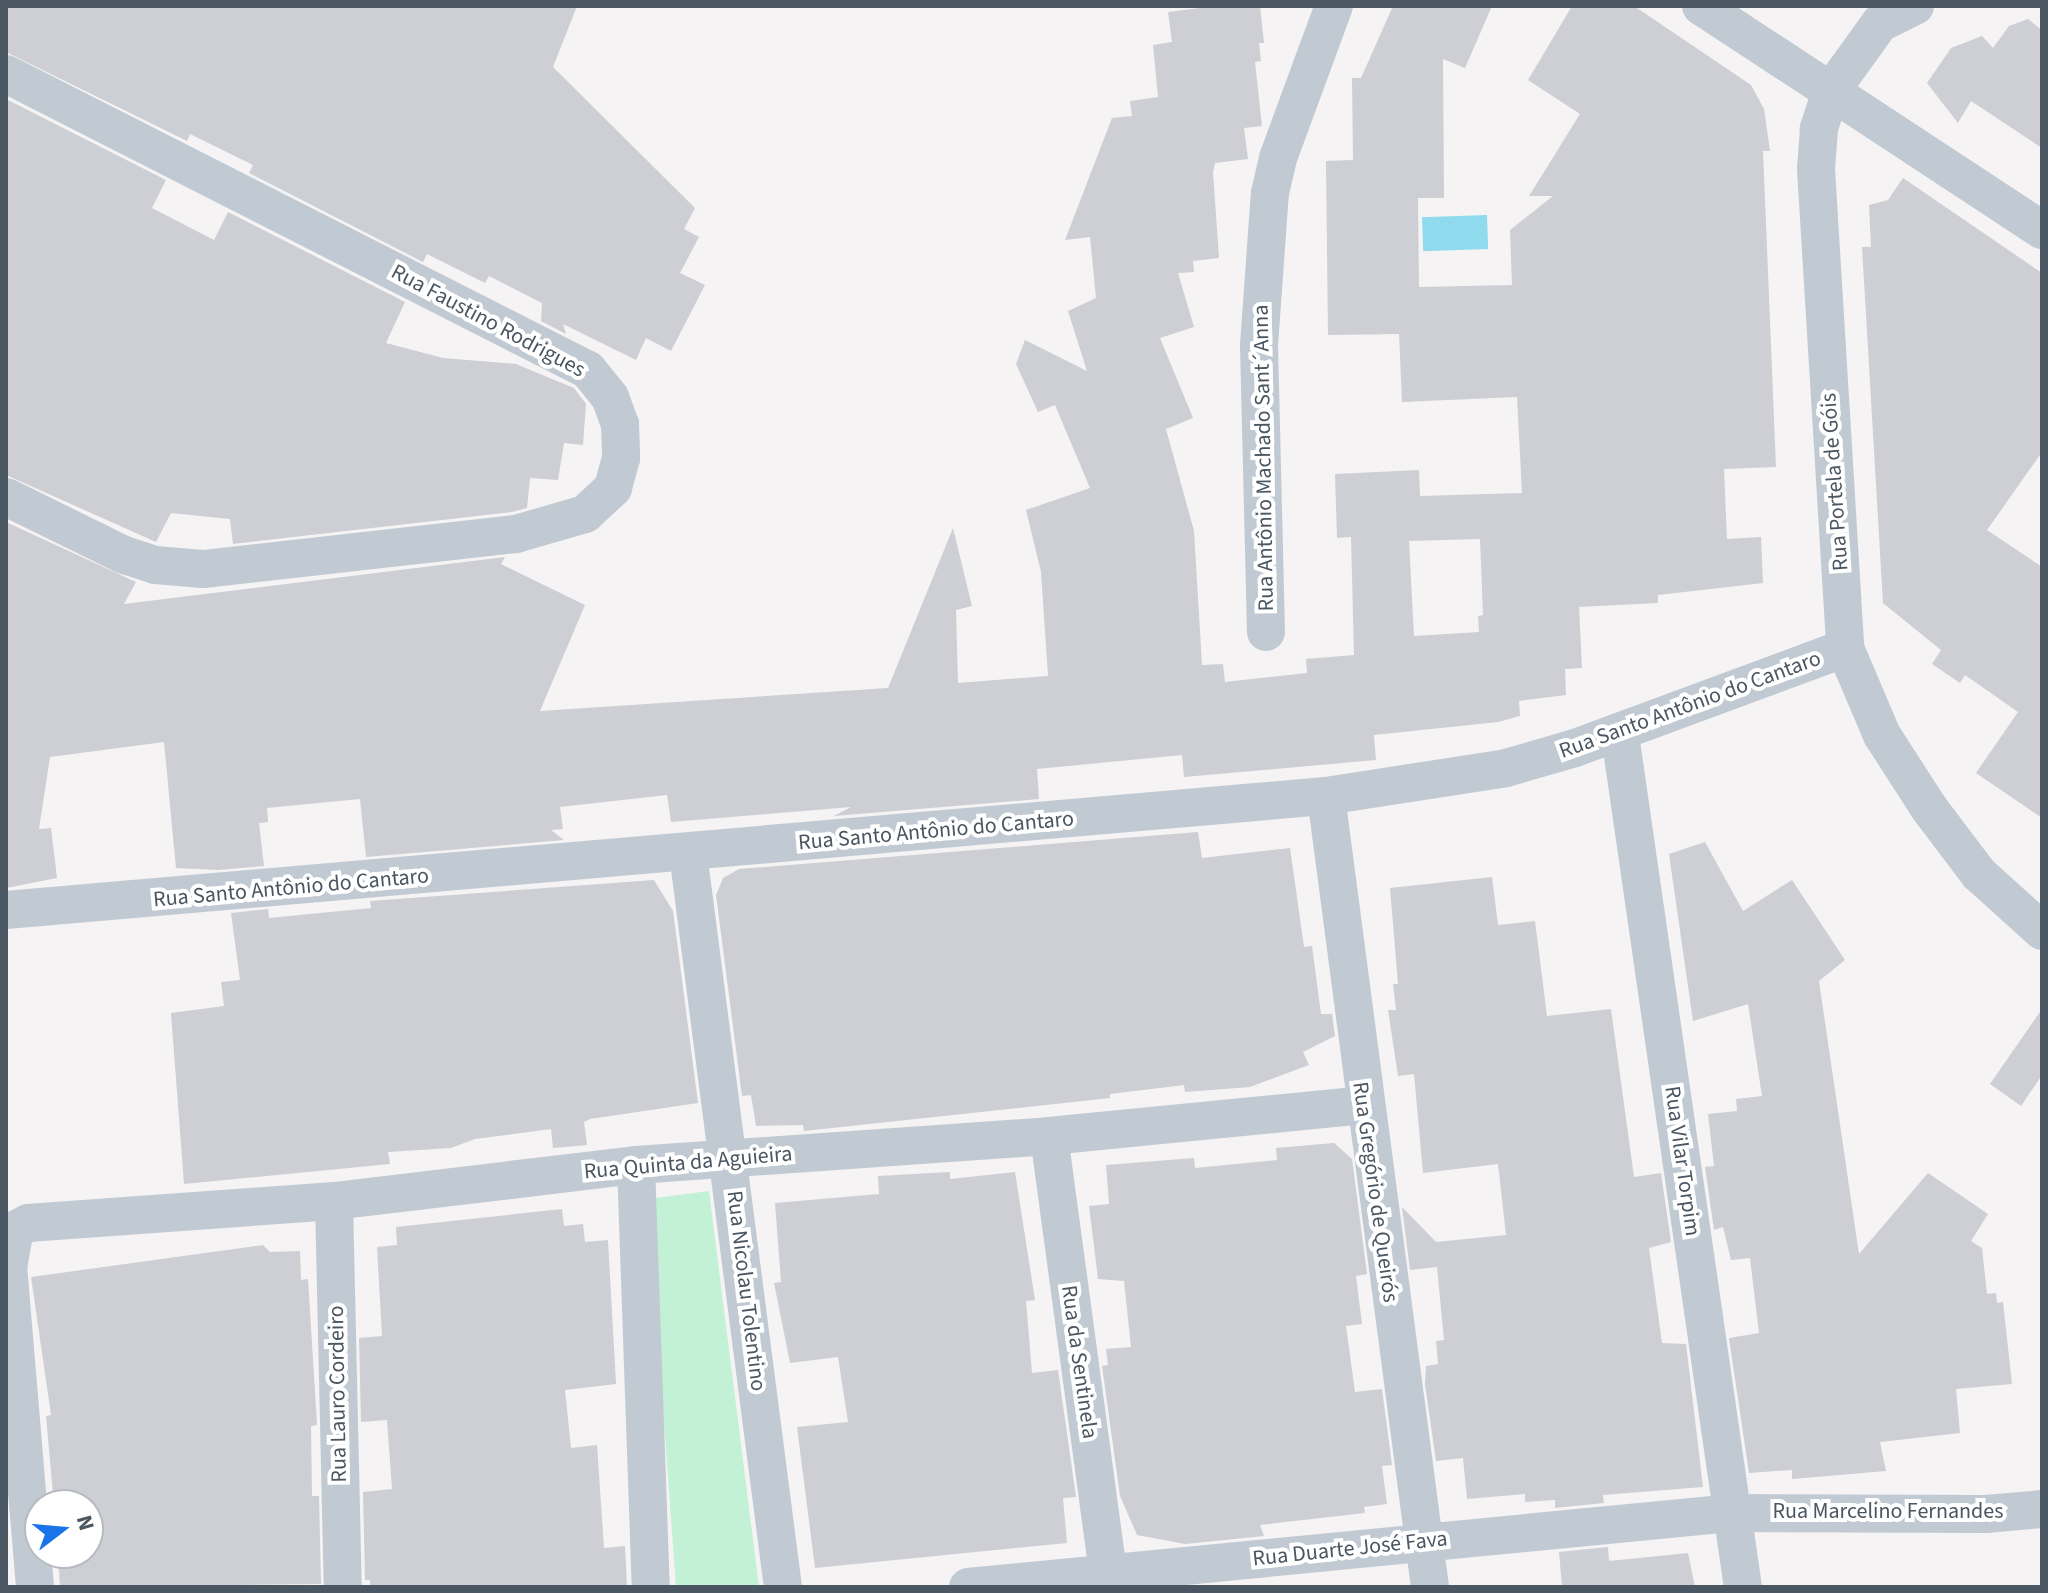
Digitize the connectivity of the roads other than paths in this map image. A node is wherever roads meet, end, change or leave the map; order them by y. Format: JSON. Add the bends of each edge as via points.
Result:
{"nodes":[{"id":1,"x":1334,"y":6,"type":"edge"},
{"id":2,"x":1701,"y":6,"type":"edge"},
{"id":3,"x":1915,"y":6,"type":"edge"},
{"id":4,"x":6,"y":74,"type":"edge"},
{"id":5,"x":1831,"y":91,"type":"junction"},
{"id":6,"x":2042,"y":230,"type":"edge"},
{"id":7,"x":6,"y":497,"type":"edge"},
{"id":8,"x":1266,"y":632,"type":"dead end"},
{"id":9,"x":1845,"y":648,"type":"junction"},
{"id":10,"x":1620,"y":735,"type":"junction"},
{"id":11,"x":1326,"y":796,"type":"junction"},
{"id":12,"x":688,"y":853,"type":"junction"},
{"id":13,"x":6,"y":910,"type":"edge"},
{"id":14,"x":2042,"y":931,"type":"edge"},
{"id":15,"x":1363,"y":1105,"type":"junction"},
{"id":16,"x":1049,"y":1136,"type":"junction"},
{"id":17,"x":730,"y":1159,"type":"junction"},
{"id":18,"x":636,"y":1165,"type":"junction"},
{"id":19,"x":334,"y":1201,"type":"junction"},
{"id":20,"x":2042,"y":1509,"type":"edge"},
{"id":21,"x":1733,"y":1513,"type":"junction"},
{"id":22,"x":1424,"y":1541,"type":"junction"},
{"id":23,"x":1109,"y":1580,"type":"edge"},
{"id":24,"x":35,"y":1587,"type":"edge"},
{"id":25,"x":343,"y":1587,"type":"edge"},
{"id":26,"x":651,"y":1587,"type":"edge"},
{"id":27,"x":783,"y":1587,"type":"edge"},
{"id":28,"x":968,"y":1587,"type":"edge"},
{"id":29,"x":1430,"y":1587,"type":"edge"},
{"id":30,"x":1743,"y":1587,"type":"edge"}],
"edges":[{"from":1,"to":8,"type":"street","name":"Rua Antônio Machado Sant´Anna","via":[[1270,193],[1259,345]]},
{"from":2,"to":5,"type":"street"},
{"from":3,"to":5,"type":"street","name":"Rua Portela de Góis","via":[[1880,23]]},
{"from":4,"to":7,"type":"street","name":"Rua Faustino Rodrigues","via":[[588,370],[610,397],[620,424],[621,458],[613,488],[585,514],[516,534],[203,569],[155,565],[124,555]]},
{"from":5,"to":6,"type":"street"},
{"from":5,"to":9,"type":"street","name":"Rua Portela de Góis","via":[[1819,129],[1816,169]]},
{"from":9,"to":10,"type":"street","name":"Rua Santo Antônio do Cantaro"},
{"from":9,"to":14,"type":"street","name":"Rua Portela de Góis","via":[[1882,735],[1929,808],[1979,874]]},
{"from":10,"to":11,"type":"street","name":"Rua Santo Antônio do Cantaro","via":[[1506,768]]},
{"from":10,"to":21,"type":"street","name":"Rua Vilar Torpim"},
{"from":11,"to":12,"type":"street","name":"Rua Santo Antônio do Cantaro"},
{"from":11,"to":15,"type":"street","name":"Rua Gregório de Queirós"},
{"from":12,"to":13,"type":"street","name":"Rua Santo Antônio do Cantaro"},
{"from":12,"to":17,"type":"street","name":"Rua Nicolau Tolentino"},
{"from":15,"to":16,"type":"street","name":"Rua Quinta da Aguieira"},
{"from":15,"to":22,"type":"street","name":"Rua Gregório de Queirós"},
{"from":16,"to":17,"type":"street","name":"Rua Quinta da Aguieira"},
{"from":16,"to":23,"type":"street","name":"Rua da Sentinela"},
{"from":17,"to":18,"type":"street","name":"Rua Quinta da Aguieira"},
{"from":17,"to":27,"type":"street","name":"Rua Nicolau Tolentino"},
{"from":18,"to":19,"type":"street","name":"Rua Quinta da Aguieira"},
{"from":18,"to":26,"type":"street"},
{"from":19,"to":24,"type":"street","name":"Rua Quinta da Aguieira","via":[[51,1217],[15,1230],[8,1268],[28,1453]]},
{"from":19,"to":25,"type":"street","name":"Rua Lauro Cordeiro"},
{"from":20,"to":21,"type":"street","name":"Rua Marcelino Fernandes","via":[[1986,1514]]},
{"from":21,"to":22,"type":"street","name":"Rua Duarte José Fava"},
{"from":21,"to":30,"type":"street","name":"Rua Vilar Torpim"},
{"from":22,"to":23,"type":"street","name":"Rua Duarte José Fava"},
{"from":22,"to":29,"type":"street","name":"Rua Gregório de Queirós"},
{"from":23,"to":28,"type":"street","name":"Rua Duarte José Fava"}]}
